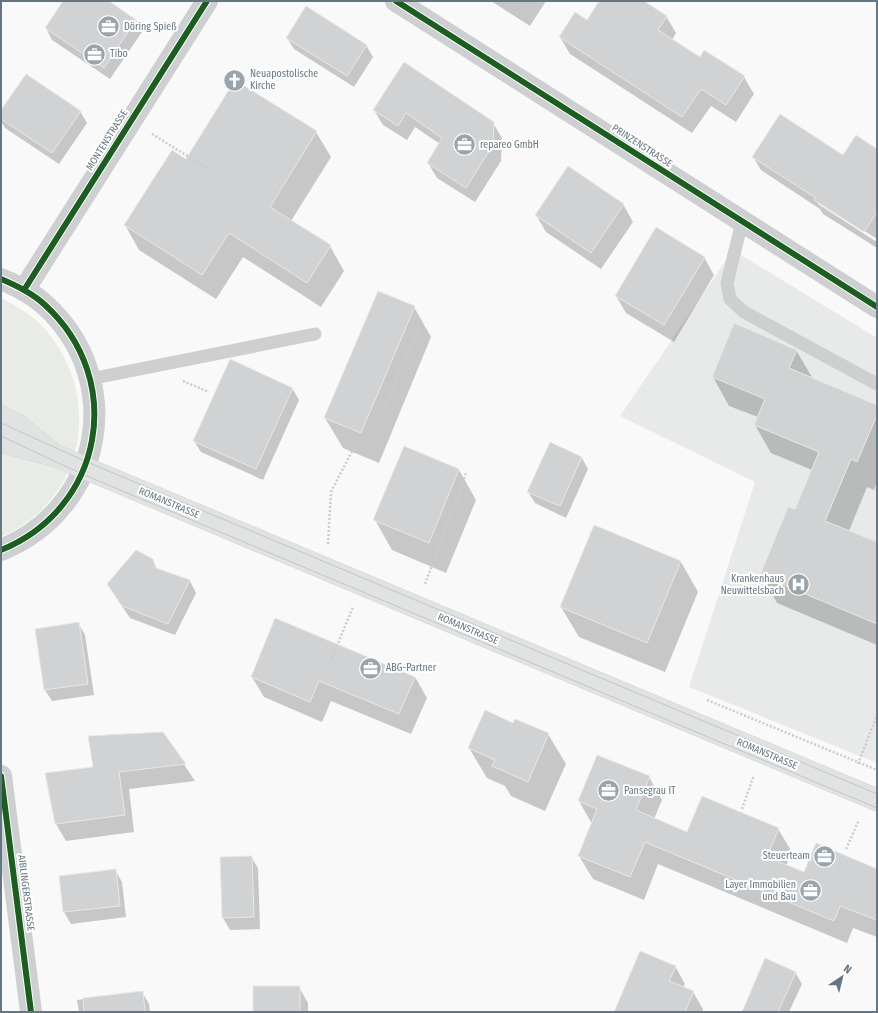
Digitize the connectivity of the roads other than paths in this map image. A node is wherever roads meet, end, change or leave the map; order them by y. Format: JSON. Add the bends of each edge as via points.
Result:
{"nodes":[{"id":1,"x":207,"y":1,"type":"edge"},
{"id":2,"x":396,"y":1,"type":"edge"},
{"id":3,"x":742,"y":222,"type":"junction"},
{"id":4,"x":1,"y":279,"type":"edge"},
{"id":5,"x":24,"y":290,"type":"junction"},
{"id":6,"x":877,"y":307,"type":"edge"},
{"id":7,"x":315,"y":334,"type":"dead end"},
{"id":8,"x":90,"y":379,"type":"junction"},
{"id":9,"x":877,"y":384,"type":"edge"},
{"id":10,"x":1,"y":417,"type":"edge"},
{"id":11,"x":1,"y":441,"type":"edge"},
{"id":12,"x":59,"y":457,"type":"junction"},
{"id":13,"x":85,"y":468,"type":"junction"},
{"id":14,"x":1,"y":550,"type":"edge"},
{"id":15,"x":1,"y":776,"type":"edge"},
{"id":16,"x":873,"y":799,"type":"edge"},
{"id":17,"x":31,"y":1012,"type":"edge"}],
"edges":[{"from":1,"to":5,"type":"street","name":"MONTENSTRASSE"},
{"from":2,"to":3,"type":"street","name":"PRINZENSTRASSE"},
{"from":3,"to":6,"type":"street","name":"PRINZENSTRASSE"},
{"from":3,"to":9,"type":"lane","via":[[727,283],[730,299],[744,312]]},
{"from":4,"to":5,"type":"street"},
{"from":5,"to":8,"type":"street","via":[[45,305],[63,324],[77,345]]},
{"from":7,"to":8,"type":"lane"},
{"from":8,"to":13,"type":"street","via":[[94,394],[95,419],[92,445]]},
{"from":10,"to":12,"type":"main road","name":"ROMANSTRASSE","via":[[17,425]]},
{"from":11,"to":12,"type":"main road","name":"ROMANSTRASSE"},
{"from":12,"to":13,"type":"main road","name":"ROMANSTRASSE"},
{"from":13,"to":14,"type":"street","via":[[74,490],[48,522],[31,535]]},
{"from":13,"to":16,"type":"main road","name":"ROMANSTRASSE"},
{"from":15,"to":17,"type":"street","name":"AIBLINGERSTRASSE"}]}
